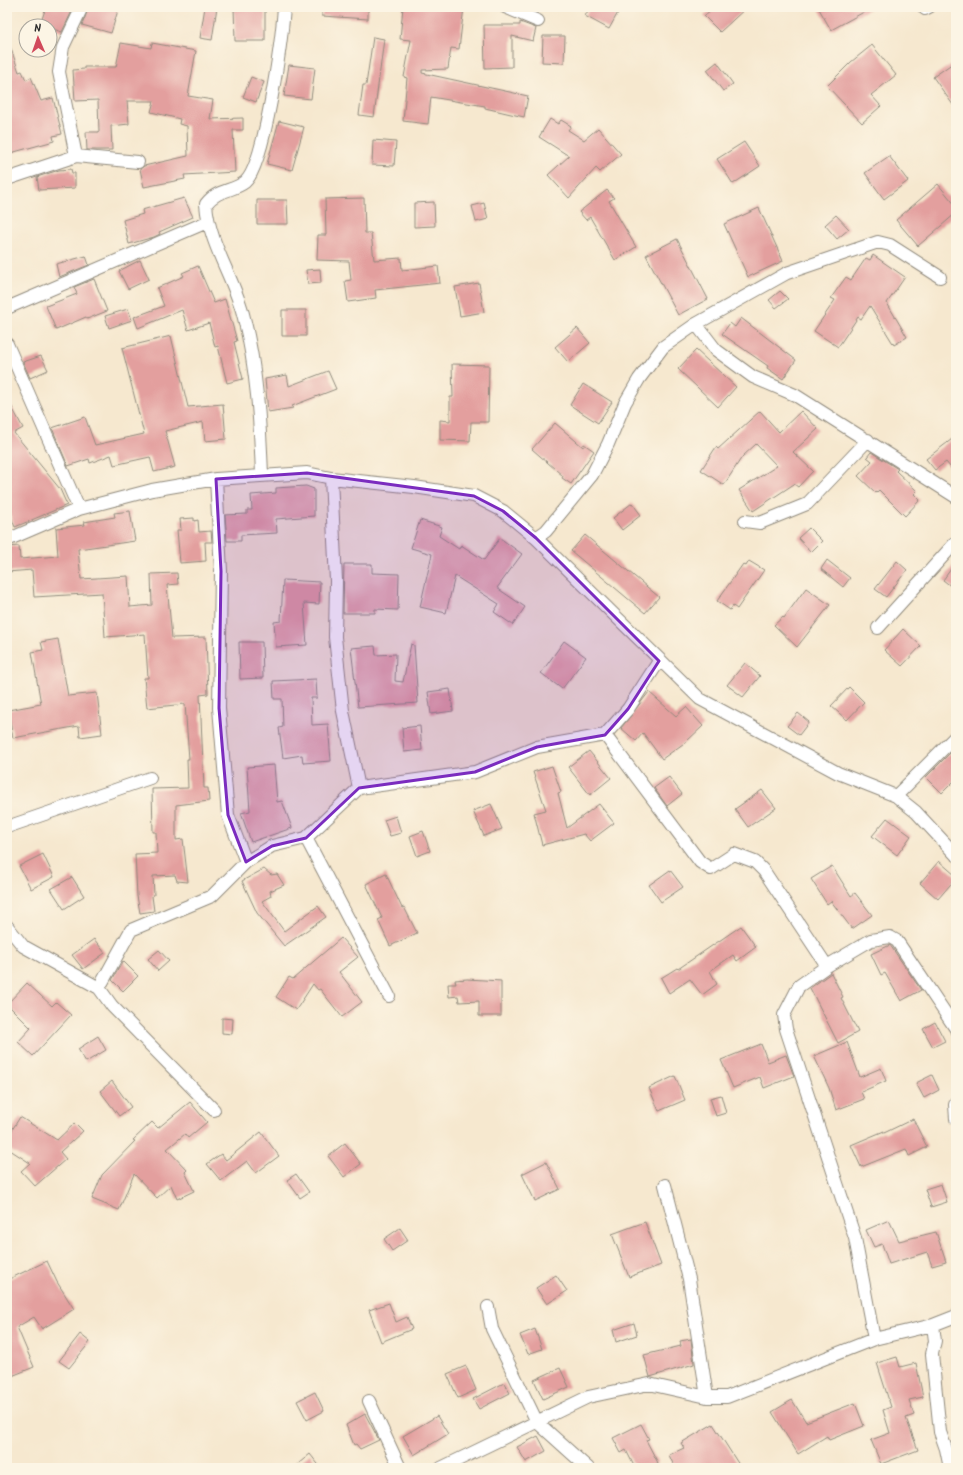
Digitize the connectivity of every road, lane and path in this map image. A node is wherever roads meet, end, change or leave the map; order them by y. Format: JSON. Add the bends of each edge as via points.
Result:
{"nodes":[{"id":1,"x":82,"y":7,"type":"edge"},
{"id":2,"x":284,"y":7,"type":"edge"},
{"id":3,"x":505,"y":7,"type":"edge"},
{"id":4,"x":924,"y":7,"type":"edge"},
{"id":5,"x":929,"y":7,"type":"edge"},
{"id":6,"x":538,"y":21,"type":"dead end"},
{"id":7,"x":76,"y":156,"type":"junction"},
{"id":8,"x":138,"y":162,"type":"dead end"},
{"id":9,"x":7,"y":179,"type":"edge"},
{"id":10,"x":207,"y":222,"type":"junction"},
{"id":11,"x":940,"y":277,"type":"dead end"},
{"id":12,"x":7,"y":308,"type":"edge"},
{"id":13,"x":696,"y":324,"type":"junction"},
{"id":14,"x":7,"y":344,"type":"edge"},
{"id":15,"x":868,"y":440,"type":"junction"},
{"id":16,"x":262,"y":475,"type":"junction"},
{"id":17,"x":331,"y":478,"type":"junction"},
{"id":18,"x":216,"y":479,"type":"junction"},
{"id":19,"x":956,"y":497,"type":"edge"},
{"id":20,"x":79,"y":509,"type":"junction"},
{"id":21,"x":745,"y":521,"type":"dead end"},
{"id":22,"x":536,"y":538,"type":"junction"},
{"id":23,"x":7,"y":540,"type":"edge"},
{"id":24,"x":956,"y":542,"type":"edge"},
{"id":25,"x":878,"y":628,"type":"dead end"},
{"id":26,"x":659,"y":660,"type":"junction"},
{"id":27,"x":605,"y":735,"type":"junction"},
{"id":28,"x":956,"y":736,"type":"edge"},
{"id":29,"x":150,"y":778,"type":"dead end"},
{"id":30,"x":359,"y":788,"type":"junction"},
{"id":31,"x":896,"y":796,"type":"junction"},
{"id":32,"x":7,"y":827,"type":"edge"},
{"id":33,"x":306,"y":838,"type":"junction"},
{"id":34,"x":956,"y":854,"type":"edge"},
{"id":35,"x":246,"y":862,"type":"junction"},
{"id":36,"x":7,"y":926,"type":"edge"},
{"id":37,"x":827,"y":966,"type":"junction"},
{"id":38,"x":99,"y":988,"type":"junction"},
{"id":39,"x":390,"y":996,"type":"dead end"},
{"id":40,"x":956,"y":1029,"type":"edge"},
{"id":41,"x":956,"y":1102,"type":"edge"},
{"id":42,"x":214,"y":1110,"type":"dead end"},
{"id":43,"x":956,"y":1119,"type":"edge"},
{"id":44,"x":665,"y":1185,"type":"dead end"},
{"id":45,"x":488,"y":1307,"type":"dead end"},
{"id":46,"x":956,"y":1316,"type":"edge"},
{"id":47,"x":933,"y":1325,"type":"junction"},
{"id":48,"x":874,"y":1339,"type":"junction"},
{"id":49,"x":707,"y":1397,"type":"junction"},
{"id":50,"x":368,"y":1401,"type":"dead end"},
{"id":51,"x":537,"y":1422,"type":"junction"},
{"id":52,"x":400,"y":1468,"type":"edge"},
{"id":53,"x":441,"y":1468,"type":"edge"},
{"id":54,"x":588,"y":1468,"type":"edge"},
{"id":55,"x":950,"y":1468,"type":"edge"}],
"edges":[{"from":1,"to":7,"type":"street","via":[[63,47],[59,72]]},
{"from":2,"to":10,"type":"street","via":[[282,41],[264,133],[252,170],[245,182],[212,196],[206,204]]},
{"from":3,"to":6,"type":"street"},
{"from":4,"to":5,"type":"street"},
{"from":7,"to":8,"type":"street"},
{"from":7,"to":9,"type":"street"},
{"from":10,"to":12,"type":"street"},
{"from":10,"to":16,"type":"street","via":[[244,317],[259,400]]},
{"from":11,"to":13,"type":"street","via":[[890,245],[878,242],[787,273]]},
{"from":13,"to":15,"type":"street","via":[[716,350],[753,377],[795,395]]},
{"from":13,"to":22,"type":"street","via":[[663,347],[639,379],[625,403],[592,475],[546,531]]},
{"from":14,"to":20,"type":"street"},
{"from":15,"to":19,"type":"street"},
{"from":15,"to":21,"type":"street","via":[[806,504],[760,523]]},
{"from":16,"to":17,"type":"street","via":[[307,473]]},
{"from":16,"to":18,"type":"street"},
{"from":17,"to":22,"type":"street","via":[[414,486],[474,496],[503,510]]},
{"from":17,"to":30,"type":"street","via":[[336,581],[335,637],[344,710]]},
{"from":18,"to":20,"type":"street","via":[[152,490]]},
{"from":18,"to":35,"type":"street","via":[[221,571],[219,708],[228,815]]},
{"from":20,"to":23,"type":"street"},
{"from":22,"to":26,"type":"street"},
{"from":24,"to":25,"type":"street"},
{"from":26,"to":27,"type":"street","via":[[628,709]]},
{"from":26,"to":31,"type":"street","via":[[700,700],[838,773]]},
{"from":27,"to":30,"type":"street","via":[[538,747],[475,772]]},
{"from":27,"to":37,"type":"street","via":[[700,862],[711,869],[734,854],[755,862],[764,871]]},
{"from":28,"to":31,"type":"street"},
{"from":29,"to":32,"type":"street"},
{"from":30,"to":33,"type":"street"},
{"from":31,"to":34,"type":"street","via":[[916,812]]},
{"from":33,"to":35,"type":"street","via":[[272,846]]},
{"from":33,"to":39,"type":"street"},
{"from":35,"to":38,"type":"street","via":[[212,896],[131,930]]},
{"from":36,"to":38,"type":"street","via":[[23,946]]},
{"from":37,"to":40,"type":"street","via":[[871,940],[890,936],[898,940]]},
{"from":37,"to":48,"type":"street","via":[[799,986],[784,1015],[786,1029],[855,1238]]},
{"from":38,"to":42,"type":"street","via":[[112,1006]]},
{"from":41,"to":43,"type":"street"},
{"from":44,"to":49,"type":"street","via":[[689,1279]]},
{"from":45,"to":51,"type":"street","via":[[492,1329]]},
{"from":46,"to":47,"type":"street"},
{"from":47,"to":48,"type":"street"},
{"from":47,"to":55,"type":"street","via":[[932,1354],[940,1432]]},
{"from":48,"to":49,"type":"street","via":[[727,1397]]},
{"from":49,"to":51,"type":"street","via":[[650,1384],[588,1397]]},
{"from":50,"to":52,"type":"street"},
{"from":51,"to":53,"type":"street"},
{"from":51,"to":54,"type":"street"}]}
